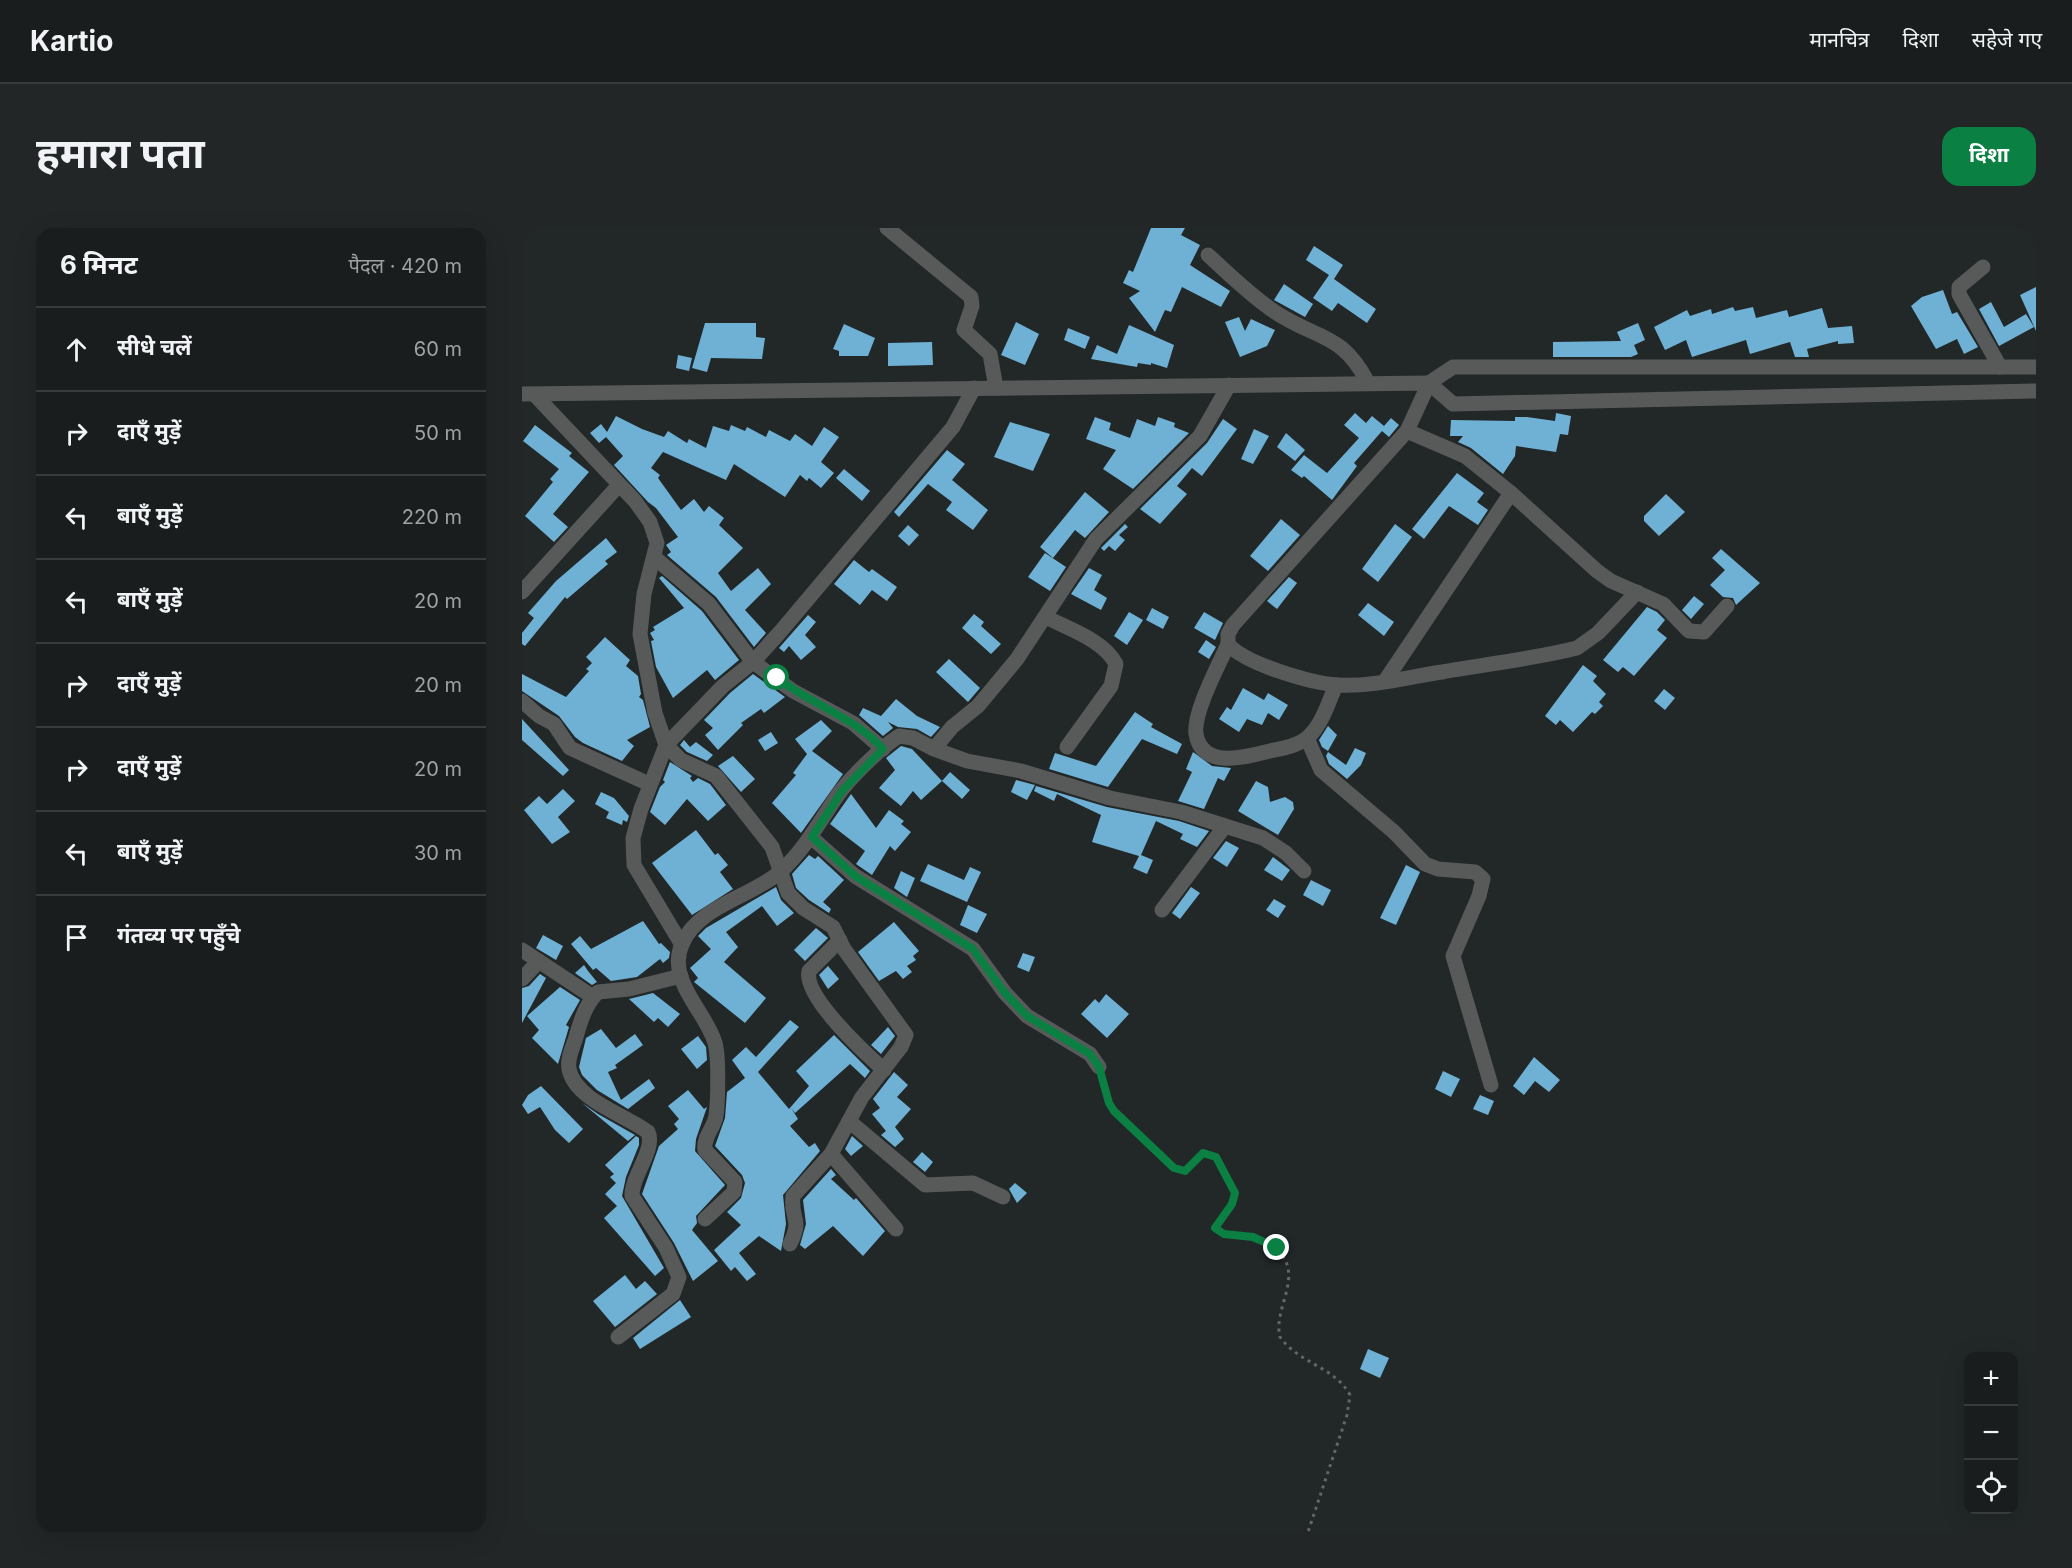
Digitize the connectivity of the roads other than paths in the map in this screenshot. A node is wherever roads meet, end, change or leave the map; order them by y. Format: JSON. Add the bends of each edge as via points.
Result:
{"nodes":[{"id":1,"x":887,"y":228,"type":"edge"},
{"id":2,"x":1208,"y":255,"type":"dead end"},
{"id":3,"x":1983,"y":267,"type":"dead end"},
{"id":4,"x":2000,"y":367,"type":"junction"},
{"id":5,"x":2036,"y":367,"type":"edge"},
{"id":6,"x":1429,"y":382,"type":"junction"},
{"id":7,"x":1368,"y":383,"type":"junction"},
{"id":8,"x":1229,"y":385,"type":"junction"},
{"id":9,"x":974,"y":388,"type":"junction"},
{"id":10,"x":996,"y":388,"type":"junction"},
{"id":11,"x":2036,"y":391,"type":"edge"},
{"id":12,"x":529,"y":395,"type":"edge"},
{"id":13,"x":1407,"y":431,"type":"junction"},
{"id":14,"x":620,"y":485,"type":"junction"},
{"id":15,"x":1511,"y":492,"type":"junction"},
{"id":16,"x":654,"y":557,"type":"junction"},
{"id":17,"x":522,"y":592,"type":"edge"},
{"id":18,"x":1637,"y":592,"type":"junction"},
{"id":19,"x":1727,"y":606,"type":"dead end"},
{"id":20,"x":1046,"y":617,"type":"junction"},
{"id":21,"x":1228,"y":644,"type":"junction"},
{"id":22,"x":753,"y":662,"type":"junction"},
{"id":23,"x":1385,"y":681,"type":"junction"},
{"id":24,"x":1336,"y":685,"type":"junction"},
{"id":25,"x":522,"y":701,"type":"edge"},
{"id":26,"x":1307,"y":738,"type":"junction"},
{"id":27,"x":666,"y":745,"type":"junction"},
{"id":28,"x":1067,"y":747,"type":"dead end"},
{"id":29,"x":883,"y":749,"type":"junction"},
{"id":30,"x":934,"y":749,"type":"junction"},
{"id":31,"x":649,"y":784,"type":"junction"},
{"id":32,"x":1225,"y":826,"type":"junction"},
{"id":33,"x":812,"y":837,"type":"junction"},
{"id":34,"x":780,"y":871,"type":"junction"},
{"id":35,"x":1304,"y":871,"type":"dead end"},
{"id":36,"x":1162,"y":910,"type":"dead end"},
{"id":37,"x":840,"y":940,"type":"junction"},
{"id":38,"x":682,"y":945,"type":"junction"},
{"id":39,"x":522,"y":950,"type":"edge"},
{"id":40,"x":539,"y":961,"type":"junction"},
{"id":41,"x":681,"y":976,"type":"junction"},
{"id":42,"x":522,"y":980,"type":"edge"},
{"id":43,"x":593,"y":997,"type":"junction"},
{"id":44,"x":1099,"y":1067,"type":"road end"},
{"id":45,"x":884,"y":1070,"type":"junction"},
{"id":46,"x":1491,"y":1085,"type":"dead end"},
{"id":47,"x":849,"y":1121,"type":"junction"},
{"id":48,"x":831,"y":1154,"type":"junction"},
{"id":49,"x":1003,"y":1197,"type":"dead end"},
{"id":50,"x":705,"y":1219,"type":"dead end"},
{"id":51,"x":896,"y":1229,"type":"dead end"},
{"id":52,"x":790,"y":1244,"type":"dead end"},
{"id":53,"x":618,"y":1337,"type":"dead end"}],
"edges":[{"from":1,"to":10,"type":"street","via":[[971,297],[964,330],[990,354]]},
{"from":2,"to":7,"type":"street","via":[[1263,304],[1337,342],[1351,354]]},
{"from":3,"to":4,"type":"street","via":[[1959,287],[1959,294]]},
{"from":4,"to":5,"type":"street"},
{"from":4,"to":6,"type":"street","via":[[1453,367]]},
{"from":6,"to":7,"type":"street"},
{"from":6,"to":11,"type":"street","via":[[1453,404]]},
{"from":6,"to":13,"type":"street"},
{"from":7,"to":8,"type":"street"},
{"from":8,"to":10,"type":"street"},
{"from":8,"to":20,"type":"street","via":[[1200,436],[1096,539]]},
{"from":9,"to":10,"type":"street"},
{"from":9,"to":12,"type":"street"},
{"from":9,"to":22,"type":"street","via":[[953,427]]},
{"from":12,"to":14,"type":"street"},
{"from":13,"to":15,"type":"street","via":[[1457,451]]},
{"from":13,"to":21,"type":"street","via":[[1233,625]]},
{"from":14,"to":16,"type":"street","via":[[650,522],[657,543]]},
{"from":14,"to":17,"type":"street"},
{"from":15,"to":18,"type":"street","via":[[1597,571]]},
{"from":15,"to":23,"type":"street"},
{"from":16,"to":22,"type":"street","via":[[709,604]]},
{"from":16,"to":27,"type":"street","via":[[644,594],[640,634],[655,713]]},
{"from":18,"to":19,"type":"street","via":[[1663,604],[1682,626],[1696,634],[1710,627]]},
{"from":18,"to":23,"type":"street","via":[[1598,633],[1577,648]]},
{"from":20,"to":28,"type":"street","via":[[1099,645],[1116,664],[1111,686]]},
{"from":20,"to":30,"type":"street","via":[[978,706],[952,727]]},
{"from":21,"to":24,"type":"street","via":[[1246,658]]},
{"from":21,"to":26,"type":"street","via":[[1198,717],[1196,733],[1200,744],[1222,759],[1238,759]]},
{"from":22,"to":27,"type":"street","via":[[723,686]]},
{"from":22,"to":29,"type":"street","via":[[793,691],[854,723]]},
{"from":23,"to":24,"type":"street"},
{"from":24,"to":26,"type":"street","via":[[1315,731]]},
{"from":25,"to":31,"type":"street","via":[[554,724],[570,748]]},
{"from":26,"to":46,"type":"street","via":[[1321,770],[1425,864],[1475,872],[1483,879],[1453,956]]},
{"from":27,"to":31,"type":"street"},
{"from":27,"to":34,"type":"street","via":[[681,760],[716,776],[772,848]]},
{"from":29,"to":30,"type":"street","via":[[893,739],[905,735]]},
{"from":29,"to":33,"type":"street","via":[[842,791]]},
{"from":30,"to":32,"type":"street","via":[[967,762],[1021,771]]},
{"from":31,"to":38,"type":"street","via":[[633,838],[634,865]]},
{"from":32,"to":35,"type":"street","via":[[1263,838]]},
{"from":32,"to":36,"type":"street"},
{"from":33,"to":34,"type":"street"},
{"from":33,"to":44,"type":"street","via":[[855,876],[973,949],[1027,1016],[1090,1054]]},
{"from":34,"to":37,"type":"street","via":[[794,901],[833,927]]},
{"from":34,"to":38,"type":"street","via":[[707,916],[688,933]]},
{"from":37,"to":45,"type":"street","via":[[906,1035]]},
{"from":37,"to":45,"type":"street","via":[[809,971],[809,984],[840,1028]]},
{"from":38,"to":41,"type":"street","via":[[678,961]]},
{"from":39,"to":40,"type":"street"},
{"from":40,"to":42,"type":"street"},
{"from":40,"to":43,"type":"street"},
{"from":41,"to":43,"type":"street","via":[[629,989],[605,989]]},
{"from":41,"to":50,"type":"street","via":[[717,1052],[716,1117],[705,1150],[736,1187]]},
{"from":43,"to":53,"type":"street","via":[[583,1014],[569,1068],[583,1091],[648,1132],[650,1144],[632,1196],[666,1248],[679,1277],[673,1294]]},
{"from":45,"to":47,"type":"street"},
{"from":47,"to":48,"type":"street"},
{"from":47,"to":49,"type":"street","via":[[925,1185],[973,1183]]},
{"from":48,"to":51,"type":"street"},
{"from":48,"to":52,"type":"street","via":[[793,1196],[798,1223]]}]}
